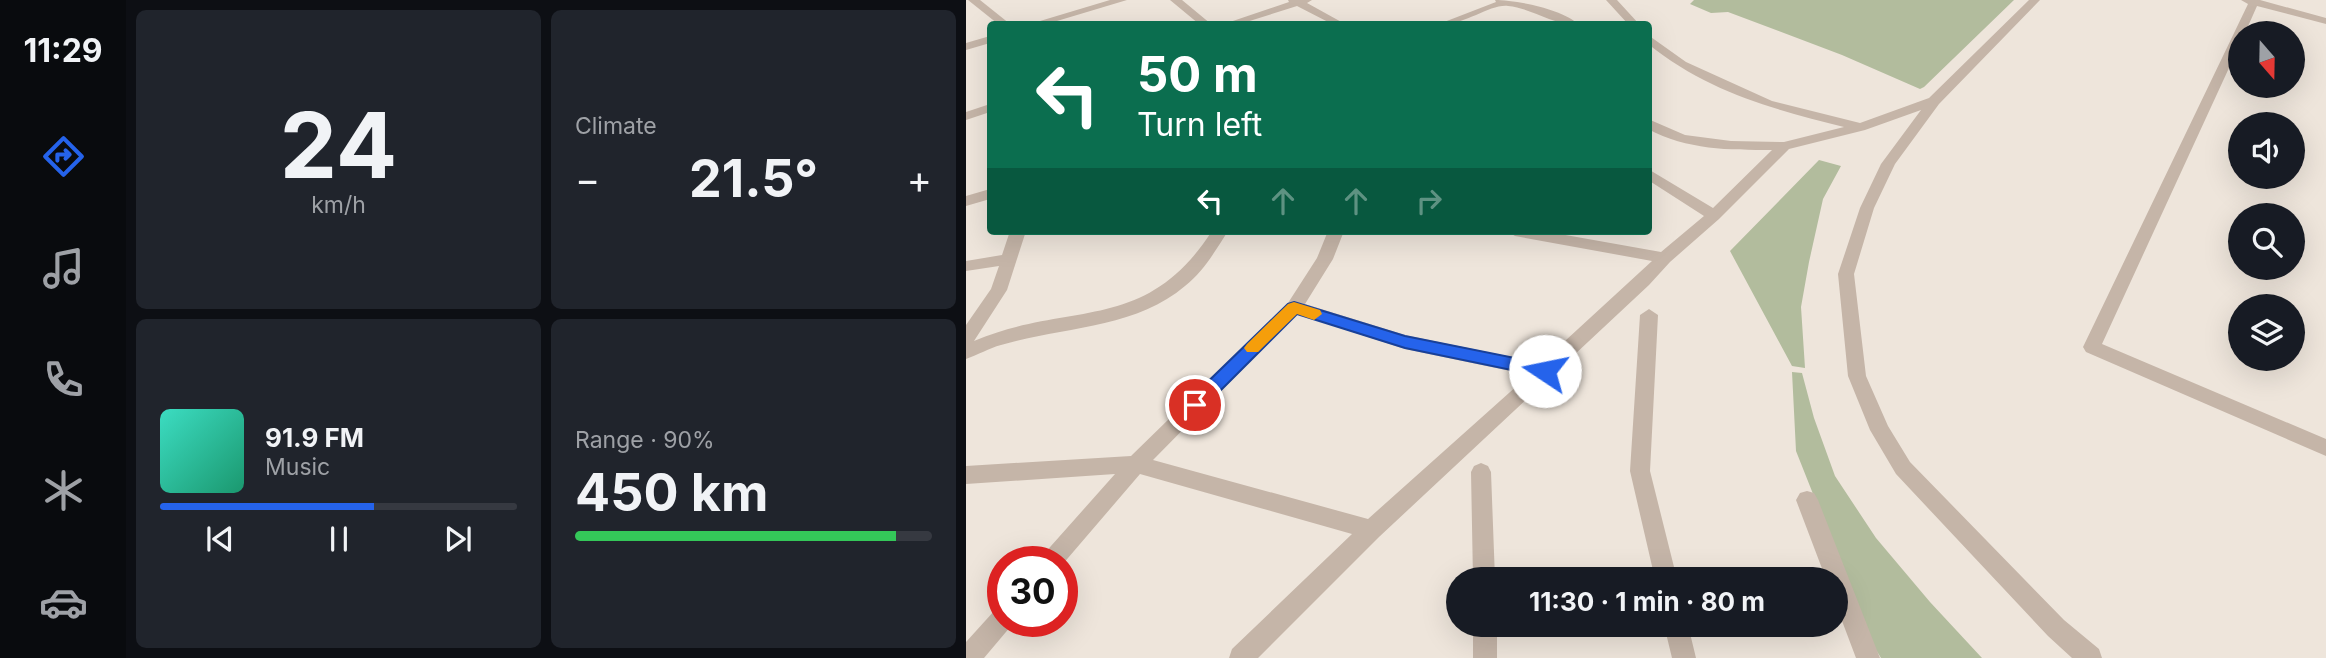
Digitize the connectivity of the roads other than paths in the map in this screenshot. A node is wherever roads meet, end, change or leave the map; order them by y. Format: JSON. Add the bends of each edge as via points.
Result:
{"nodes":[{"id":1,"x":972,"y":0,"type":"edge"},
{"id":2,"x":1122,"y":0,"type":"edge"},
{"id":3,"x":1175,"y":0,"type":"edge"},
{"id":4,"x":1611,"y":0,"type":"edge"},
{"id":5,"x":2035,"y":0,"type":"edge"},
{"id":6,"x":1299,"y":1,"type":"edge"},
{"id":7,"x":1503,"y":1,"type":"edge"},
{"id":8,"x":2252,"y":1,"type":"edge"},
{"id":9,"x":1000,"y":21,"type":"edge"},
{"id":10,"x":1047,"y":21,"type":"edge"},
{"id":11,"x":1201,"y":21,"type":"edge"},
{"id":12,"x":1239,"y":21,"type":"edge"},
{"id":13,"x":1334,"y":21,"type":"edge"},
{"id":14,"x":1453,"y":21,"type":"edge"},
{"id":15,"x":1567,"y":21,"type":"edge"},
{"id":16,"x":1631,"y":21,"type":"edge"},
{"id":17,"x":2326,"y":21,"type":"edge"},
{"id":18,"x":987,"y":40,"type":"edge"},
{"id":19,"x":1652,"y":41,"type":"edge"},
{"id":20,"x":966,"y":47,"type":"edge"},
{"id":21,"x":1934,"y":101,"type":"junction"},
{"id":22,"x":987,"y":109,"type":"edge"},
{"id":23,"x":966,"y":116,"type":"edge"},
{"id":24,"x":1652,"y":126,"type":"edge"},
{"id":25,"x":1860,"y":127,"type":"junction"},
{"id":26,"x":1784,"y":146,"type":"junction"},
{"id":27,"x":1652,"y":176,"type":"edge"},
{"id":28,"x":987,"y":195,"type":"edge"},
{"id":29,"x":966,"y":201,"type":"edge"},
{"id":30,"x":1714,"y":216,"type":"junction"},
{"id":31,"x":1017,"y":235,"type":"edge"},
{"id":32,"x":1217,"y":235,"type":"edge"},
{"id":33,"x":1334,"y":235,"type":"edge"},
{"id":34,"x":1537,"y":235,"type":"edge"},
{"id":35,"x":1664,"y":258,"type":"junction"},
{"id":36,"x":1010,"y":259,"type":"junction"},
{"id":37,"x":966,"y":266,"type":"edge"},
{"id":38,"x":1294,"y":307,"type":"junction"},
{"id":39,"x":1649,"y":315,"type":"dead end"},
{"id":40,"x":966,"y":339,"type":"edge"},
{"id":41,"x":966,"y":352,"type":"edge"},
{"id":42,"x":1545,"y":371,"type":"junction"},
{"id":43,"x":2326,"y":449,"type":"edge"},
{"id":44,"x":1136,"y":464,"type":"junction"},
{"id":45,"x":1481,"y":472,"type":"dead end"},
{"id":46,"x":966,"y":475,"type":"edge"},
{"id":47,"x":1807,"y":500,"type":"dead end"},
{"id":48,"x":1371,"y":530,"type":"junction"},
{"id":49,"x":1065,"y":546,"type":"edge"},
{"id":50,"x":1484,"y":567,"type":"edge"},
{"id":51,"x":1663,"y":567,"type":"edge"},
{"id":52,"x":2056,"y":628,"type":"junction"},
{"id":53,"x":987,"y":636,"type":"edge"},
{"id":54,"x":1485,"y":637,"type":"edge"},
{"id":55,"x":1679,"y":637,"type":"edge"},
{"id":56,"x":968,"y":658,"type":"edge"},
{"id":57,"x":1241,"y":658,"type":"edge"},
{"id":58,"x":1485,"y":658,"type":"edge"},
{"id":59,"x":1684,"y":658,"type":"edge"},
{"id":60,"x":1868,"y":658,"type":"edge"},
{"id":61,"x":2072,"y":658,"type":"edge"},
{"id":62,"x":2091,"y":658,"type":"edge"}],
"edges":[{"from":1,"to":9,"type":"street"},
{"from":2,"to":10,"type":"street"},
{"from":3,"to":11,"type":"street"},
{"from":4,"to":16,"type":"street"},
{"from":5,"to":21,"type":"street"},
{"from":6,"to":12,"type":"street"},
{"from":6,"to":13,"type":"street"},
{"from":7,"to":14,"type":"street"},
{"from":7,"to":15,"type":"street"},
{"from":8,"to":17,"type":"street"},
{"from":8,"to":43,"type":"street","via":[[2092,347]]},
{"from":18,"to":20,"type":"street"},
{"from":19,"to":25,"type":"street","via":[[1682,65],[1768,104]]},
{"from":21,"to":25,"type":"street"},
{"from":21,"to":52,"type":"street","via":[[1888,164],[1867,208],[1846,274],[1857,376],[1903,468]]},
{"from":22,"to":23,"type":"street"},
{"from":24,"to":26,"type":"street","via":[[1695,144]]},
{"from":25,"to":26,"type":"street"},
{"from":26,"to":30,"type":"street"},
{"from":27,"to":30,"type":"street"},
{"from":28,"to":29,"type":"street"},
{"from":30,"to":35,"type":"street"},
{"from":31,"to":36,"type":"street"},
{"from":32,"to":41,"type":"street","via":[[1192,271],[1160,298],[1108,317],[998,338]]},
{"from":33,"to":38,"type":"street","via":[[1325,260]]},
{"from":34,"to":35,"type":"street"},
{"from":35,"to":42,"type":"street"},
{"from":36,"to":37,"type":"street"},
{"from":36,"to":40,"type":"street","via":[[999,290]]},
{"from":38,"to":42,"type":"street","via":[[1405,342]]},
{"from":38,"to":44,"type":"street"},
{"from":39,"to":51,"type":"street","via":[[1640,471]]},
{"from":42,"to":48,"type":"street"},
{"from":44,"to":46,"type":"street"},
{"from":44,"to":48,"type":"street"},
{"from":44,"to":49,"type":"street"},
{"from":45,"to":50,"type":"street"},
{"from":47,"to":60,"type":"street"},
{"from":48,"to":57,"type":"street"},
{"from":52,"to":61,"type":"street"},
{"from":52,"to":62,"type":"street"},
{"from":53,"to":56,"type":"street"},
{"from":54,"to":58,"type":"street"},
{"from":55,"to":59,"type":"street"}]}
